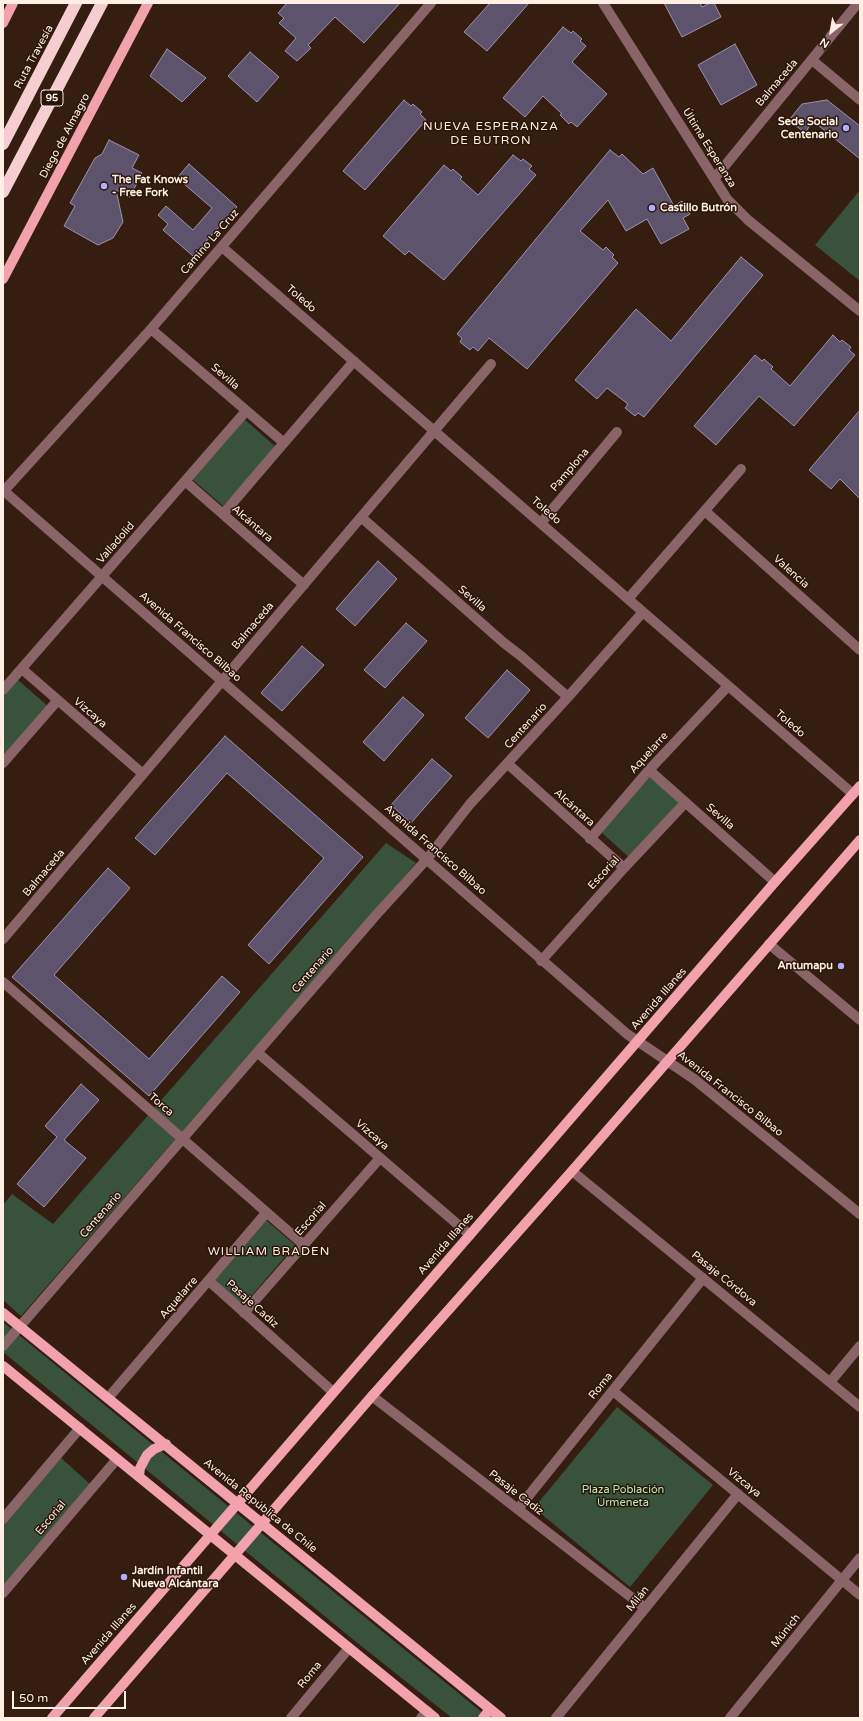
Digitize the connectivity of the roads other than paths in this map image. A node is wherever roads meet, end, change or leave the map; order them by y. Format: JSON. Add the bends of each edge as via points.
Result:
{"nodes":[{"id":1,"x":13,"y":3,"type":"edge"},
{"id":2,"x":76,"y":3,"type":"edge"},
{"id":3,"x":102,"y":3,"type":"edge"},
{"id":4,"x":148,"y":3,"type":"edge"},
{"id":5,"x":430,"y":3,"type":"edge"},
{"id":6,"x":604,"y":3,"type":"edge"},
{"id":7,"x":858,"y":3,"type":"edge"},
{"id":8,"x":3,"y":23,"type":"edge"},
{"id":9,"x":812,"y":60,"type":"junction"},
{"id":10,"x":860,"y":100,"type":"edge"},
{"id":11,"x":3,"y":144,"type":"edge"},
{"id":12,"x":714,"y":179,"type":"junction"},
{"id":13,"x":3,"y":192,"type":"edge"},
{"id":14,"x":222,"y":247,"type":"junction"},
{"id":15,"x":3,"y":279,"type":"edge"},
{"id":16,"x":860,"y":311,"type":"edge"},
{"id":17,"x":151,"y":329,"type":"junction"},
{"id":18,"x":354,"y":361,"type":"junction"},
{"id":19,"x":491,"y":364,"type":"dead end"},
{"id":20,"x":246,"y":411,"type":"junction"},
{"id":21,"x":434,"y":431,"type":"junction"},
{"id":22,"x":617,"y":432,"type":"dead end"},
{"id":23,"x":283,"y":442,"type":"junction"},
{"id":24,"x":741,"y":469,"type":"dead end"},
{"id":25,"x":185,"y":481,"type":"junction"},
{"id":26,"x":4,"y":491,"type":"edge"},
{"id":27,"x":705,"y":511,"type":"junction"},
{"id":28,"x":223,"y":514,"type":"junction"},
{"id":29,"x":361,"y":517,"type":"junction"},
{"id":30,"x":541,"y":524,"type":"junction"},
{"id":31,"x":102,"y":576,"type":"junction"},
{"id":32,"x":304,"y":585,"type":"junction"},
{"id":33,"x":628,"y":599,"type":"junction"},
{"id":34,"x":643,"y":612,"type":"junction"},
{"id":35,"x":860,"y":650,"type":"edge"},
{"id":36,"x":22,"y":669,"type":"junction"},
{"id":37,"x":222,"y":681,"type":"junction"},
{"id":38,"x":728,"y":686,"type":"junction"},
{"id":39,"x":3,"y":690,"type":"edge"},
{"id":40,"x":568,"y":698,"type":"junction"},
{"id":41,"x":58,"y":700,"type":"junction"},
{"id":42,"x":3,"y":763,"type":"edge"},
{"id":43,"x":508,"y":764,"type":"junction"},
{"id":44,"x":649,"y":770,"type":"junction"},
{"id":45,"x":143,"y":774,"type":"junction"},
{"id":46,"x":857,"y":790,"type":"edge"},
{"id":47,"x":686,"y":803,"type":"junction"},
{"id":48,"x":590,"y":839,"type":"junction"},
{"id":49,"x":860,"y":840,"type":"edge"},
{"id":50,"x":427,"y":859,"type":"junction"},
{"id":51,"x":624,"y":868,"type":"junction"},
{"id":52,"x":775,"y":882,"type":"junction"},
{"id":53,"x":3,"y":939,"type":"edge"},
{"id":54,"x":769,"y":944,"type":"junction"},
{"id":55,"x":541,"y":961,"type":"junction"},
{"id":56,"x":3,"y":982,"type":"edge"},
{"id":57,"x":860,"y":1020,"type":"edge"},
{"id":58,"x":638,"y":1042,"type":"junction"},
{"id":59,"x":258,"y":1053,"type":"junction"},
{"id":60,"x":668,"y":1060,"type":"junction"},
{"id":61,"x":183,"y":1139,"type":"junction"},
{"id":62,"x":380,"y":1158,"type":"junction"},
{"id":63,"x":572,"y":1171,"type":"junction"},
{"id":64,"x":266,"y":1213,"type":"junction"},
{"id":65,"x":860,"y":1214,"type":"edge"},
{"id":66,"x":470,"y":1235,"type":"junction"},
{"id":67,"x":304,"y":1245,"type":"junction"},
{"id":68,"x":703,"y":1278,"type":"junction"},
{"id":69,"x":209,"y":1281,"type":"junction"},
{"id":70,"x":3,"y":1313,"type":"edge"},
{"id":71,"x":244,"y":1313,"type":"junction"},
{"id":72,"x":20,"y":1327,"type":"junction"},
{"id":73,"x":3,"y":1346,"type":"edge"},
{"id":74,"x":860,"y":1346,"type":"edge"},
{"id":75,"x":3,"y":1366,"type":"edge"},
{"id":76,"x":830,"y":1382,"type":"junction"},
{"id":77,"x":612,"y":1391,"type":"junction"},
{"id":78,"x":333,"y":1392,"type":"junction"},
{"id":79,"x":372,"y":1396,"type":"junction"},
{"id":80,"x":108,"y":1398,"type":"junction"},
{"id":81,"x":860,"y":1407,"type":"edge"},
{"id":82,"x":80,"y":1428,"type":"junction"},
{"id":83,"x":166,"y":1444,"type":"junction"},
{"id":84,"x":117,"y":1459,"type":"junction"},
{"id":85,"x":139,"y":1476,"type":"junction"},
{"id":86,"x":738,"y":1494,"type":"junction"},
{"id":87,"x":237,"y":1503,"type":"junction"},
{"id":88,"x":518,"y":1509,"type":"junction"},
{"id":89,"x":3,"y":1519,"type":"edge"},
{"id":90,"x":262,"y":1523,"type":"junction"},
{"id":91,"x":210,"y":1534,"type":"junction"},
{"id":92,"x":234,"y":1555,"type":"junction"},
{"id":93,"x":860,"y":1558,"type":"edge"},
{"id":94,"x":842,"y":1580,"type":"junction"},
{"id":95,"x":3,"y":1593,"type":"edge"},
{"id":96,"x":860,"y":1594,"type":"edge"},
{"id":97,"x":645,"y":1608,"type":"junction"},
{"id":98,"x":349,"y":1648,"type":"junction"},
{"id":99,"x":490,"y":1709,"type":"junction"},
{"id":100,"x":424,"y":1714,"type":"edge"},
{"id":101,"x":52,"y":1718,"type":"edge"},
{"id":102,"x":94,"y":1718,"type":"edge"},
{"id":103,"x":291,"y":1718,"type":"edge"},
{"id":104,"x":435,"y":1718,"type":"edge"},
{"id":105,"x":483,"y":1718,"type":"edge"},
{"id":106,"x":501,"y":1718,"type":"edge"},
{"id":107,"x":556,"y":1718,"type":"edge"},
{"id":108,"x":730,"y":1718,"type":"edge"}],
"edges":[{"from":1,"to":8,"type":"main road"},
{"from":2,"to":11,"type":"highway","name":"Ruta Travesía","number":"95"},
{"from":3,"to":13,"type":"highway","number":"95"},
{"from":4,"to":15,"type":"main road","name":"Diego de Almagro"},
{"from":5,"to":14,"type":"street","name":"Camino La Cruz"},
{"from":6,"to":12,"type":"street","name":"Última Esperanza"},
{"from":7,"to":9,"type":"street","name":"Balmaceda"},
{"from":9,"to":10,"type":"street"},
{"from":9,"to":12,"type":"street","name":"Balmaceda"},
{"from":12,"to":16,"type":"street","name":"Última Esperanza","via":[[727,199],[743,215]]},
{"from":14,"to":17,"type":"street","name":"Camino La Cruz"},
{"from":14,"to":18,"type":"street","name":"Toledo"},
{"from":17,"to":20,"type":"street","name":"Sevilla"},
{"from":17,"to":26,"type":"street","name":"Camino La Cruz"},
{"from":18,"to":21,"type":"street","name":"Toledo"},
{"from":18,"to":23,"type":"street"},
{"from":19,"to":21,"type":"street","name":"Balmaceda"},
{"from":20,"to":23,"type":"street","name":"Sevilla"},
{"from":20,"to":25,"type":"street","name":"Valladolid"},
{"from":21,"to":29,"type":"street","name":"Balmaceda"},
{"from":21,"to":30,"type":"street","name":"Toledo"},
{"from":22,"to":30,"type":"street","name":"Pamplona"},
{"from":23,"to":28,"type":"street"},
{"from":24,"to":27,"type":"street"},
{"from":25,"to":28,"type":"street","name":"Alcántara"},
{"from":25,"to":31,"type":"street","name":"Valladolid"},
{"from":26,"to":31,"type":"street","name":"Avenida Francisco Bilbao"},
{"from":27,"to":33,"type":"street"},
{"from":27,"to":35,"type":"street","name":"Valencia"},
{"from":28,"to":32,"type":"street","name":"Alcántara"},
{"from":29,"to":32,"type":"street","name":"Balmaceda"},
{"from":29,"to":40,"type":"street","name":"Sevilla"},
{"from":30,"to":33,"type":"street","name":"Toledo"},
{"from":31,"to":36,"type":"street","name":"Valladolid"},
{"from":31,"to":37,"type":"street","name":"Avenida Francisco Bilbao"},
{"from":32,"to":37,"type":"street","name":"Balmaceda"},
{"from":33,"to":34,"type":"street","name":"Toledo"},
{"from":34,"to":38,"type":"street","name":"Toledo"},
{"from":34,"to":40,"type":"street","name":"Centenario"},
{"from":36,"to":39,"type":"street","name":"Valladolid"},
{"from":36,"to":41,"type":"street","name":"Vizcaya"},
{"from":37,"to":45,"type":"street","name":"Balmaceda"},
{"from":37,"to":50,"type":"street","name":"Avenida Francisco Bilbao"},
{"from":38,"to":44,"type":"street","name":"Aquelarre"},
{"from":38,"to":46,"type":"street","name":"Toledo"},
{"from":40,"to":43,"type":"street","name":"Centenario"},
{"from":41,"to":42,"type":"street"},
{"from":41,"to":45,"type":"street","name":"Vizcaya"},
{"from":43,"to":48,"type":"street","name":"Alcántara"},
{"from":43,"to":50,"type":"street","name":"Centenario","via":[[470,804]]},
{"from":44,"to":47,"type":"street","name":"Sevilla"},
{"from":44,"to":48,"type":"street","name":"Aquelarre"},
{"from":45,"to":53,"type":"street","name":"Balmaceda"},
{"from":46,"to":52,"type":"main road","name":"Avenida Illanes"},
{"from":47,"to":51,"type":"street","name":"Escorial"},
{"from":47,"to":52,"type":"street","name":"Sevilla"},
{"from":48,"to":51,"type":"street","name":"Alcántara"},
{"from":49,"to":54,"type":"main road"},
{"from":50,"to":55,"type":"street","name":"Avenida Francisco Bilbao"},
{"from":50,"to":59,"type":"street","name":"Centenario"},
{"from":51,"to":55,"type":"street","name":"Escorial"},
{"from":52,"to":58,"type":"main road","name":"Avenida Illanes"},
{"from":54,"to":57,"type":"street"},
{"from":54,"to":60,"type":"main road"},
{"from":55,"to":58,"type":"street","name":"Avenida Francisco Bilbao"},
{"from":56,"to":61,"type":"street","name":"Torca"},
{"from":58,"to":60,"type":"street","name":"Avenida Francisco Bilbao"},
{"from":58,"to":66,"type":"main road","name":"Avenida Illanes"},
{"from":59,"to":61,"type":"street","name":"Centenario"},
{"from":59,"to":62,"type":"street","name":"Vizcaya"},
{"from":60,"to":63,"type":"main road"},
{"from":60,"to":65,"type":"street","name":"Avenida Francisco Bilbao"},
{"from":61,"to":64,"type":"street","name":"Torca"},
{"from":61,"to":72,"type":"street","name":"Centenario"},
{"from":62,"to":66,"type":"street","name":"Vizcaya"},
{"from":62,"to":67,"type":"street","name":"Escorial"},
{"from":63,"to":68,"type":"street","name":"Pasaje Córdova"},
{"from":63,"to":79,"type":"main road"},
{"from":64,"to":67,"type":"street","name":"Torca"},
{"from":64,"to":69,"type":"street","name":"Aquelarre"},
{"from":66,"to":78,"type":"main road","name":"Avenida Illanes"},
{"from":67,"to":71,"type":"street","name":"Escorial"},
{"from":68,"to":76,"type":"street","name":"Pasaje Córdova"},
{"from":68,"to":77,"type":"street","name":"Roma"},
{"from":69,"to":71,"type":"street","name":"Pasaje Cadiz"},
{"from":69,"to":80,"type":"street","name":"Aquelarre"},
{"from":70,"to":72,"type":"main road","name":"Avenida República de Chile"},
{"from":71,"to":78,"type":"street","name":"Pasaje Cadiz"},
{"from":72,"to":73,"type":"street","name":"Centenario"},
{"from":72,"to":80,"type":"main road","name":"Avenida República de Chile"},
{"from":74,"to":76,"type":"street"},
{"from":75,"to":82,"type":"main road"},
{"from":76,"to":81,"type":"street","name":"Pasaje Córdova"},
{"from":77,"to":86,"type":"street","name":"Vizcaya"},
{"from":77,"to":88,"type":"street","name":"Roma"},
{"from":78,"to":87,"type":"main road","name":"Avenida Illanes"},
{"from":79,"to":88,"type":"street","name":"Pasaje Cadiz"},
{"from":79,"to":90,"type":"main road"},
{"from":80,"to":83,"type":"main road","name":"Avenida República de Chile"},
{"from":82,"to":84,"type":"main road"},
{"from":82,"to":89,"type":"street"},
{"from":83,"to":85,"type":"main road","via":[[160,1445],[147,1455]]},
{"from":83,"to":87,"type":"main road","name":"Avenida República de Chile"},
{"from":84,"to":85,"type":"main road"},
{"from":84,"to":95,"type":"street","name":"Escorial"},
{"from":85,"to":91,"type":"main road"},
{"from":86,"to":94,"type":"street","name":"Vizcaya"},
{"from":86,"to":97,"type":"street","name":"Milán"},
{"from":87,"to":90,"type":"main road","name":"Avenida República de Chile"},
{"from":87,"to":91,"type":"main road","name":"Avenida Illanes"},
{"from":88,"to":97,"type":"street","name":"Pasaje Cadiz"},
{"from":90,"to":92,"type":"main road"},
{"from":90,"to":99,"type":"main road","name":"Avenida República de Chile"},
{"from":91,"to":92,"type":"main road"},
{"from":91,"to":101,"type":"main road","name":"Avenida Illanes"},
{"from":92,"to":98,"type":"main road"},
{"from":92,"to":102,"type":"main road"},
{"from":93,"to":94,"type":"street","name":"Múnich"},
{"from":94,"to":96,"type":"street","name":"Vizcaya"},
{"from":94,"to":108,"type":"street","name":"Múnich"},
{"from":97,"to":107,"type":"street","name":"Milán"},
{"from":98,"to":100,"type":"main road"},
{"from":98,"to":103,"type":"street","name":"Roma"},
{"from":99,"to":105,"type":"main road"},
{"from":99,"to":106,"type":"main road","name":"Avenida República de Chile"},
{"from":100,"to":104,"type":"main road"}]}
